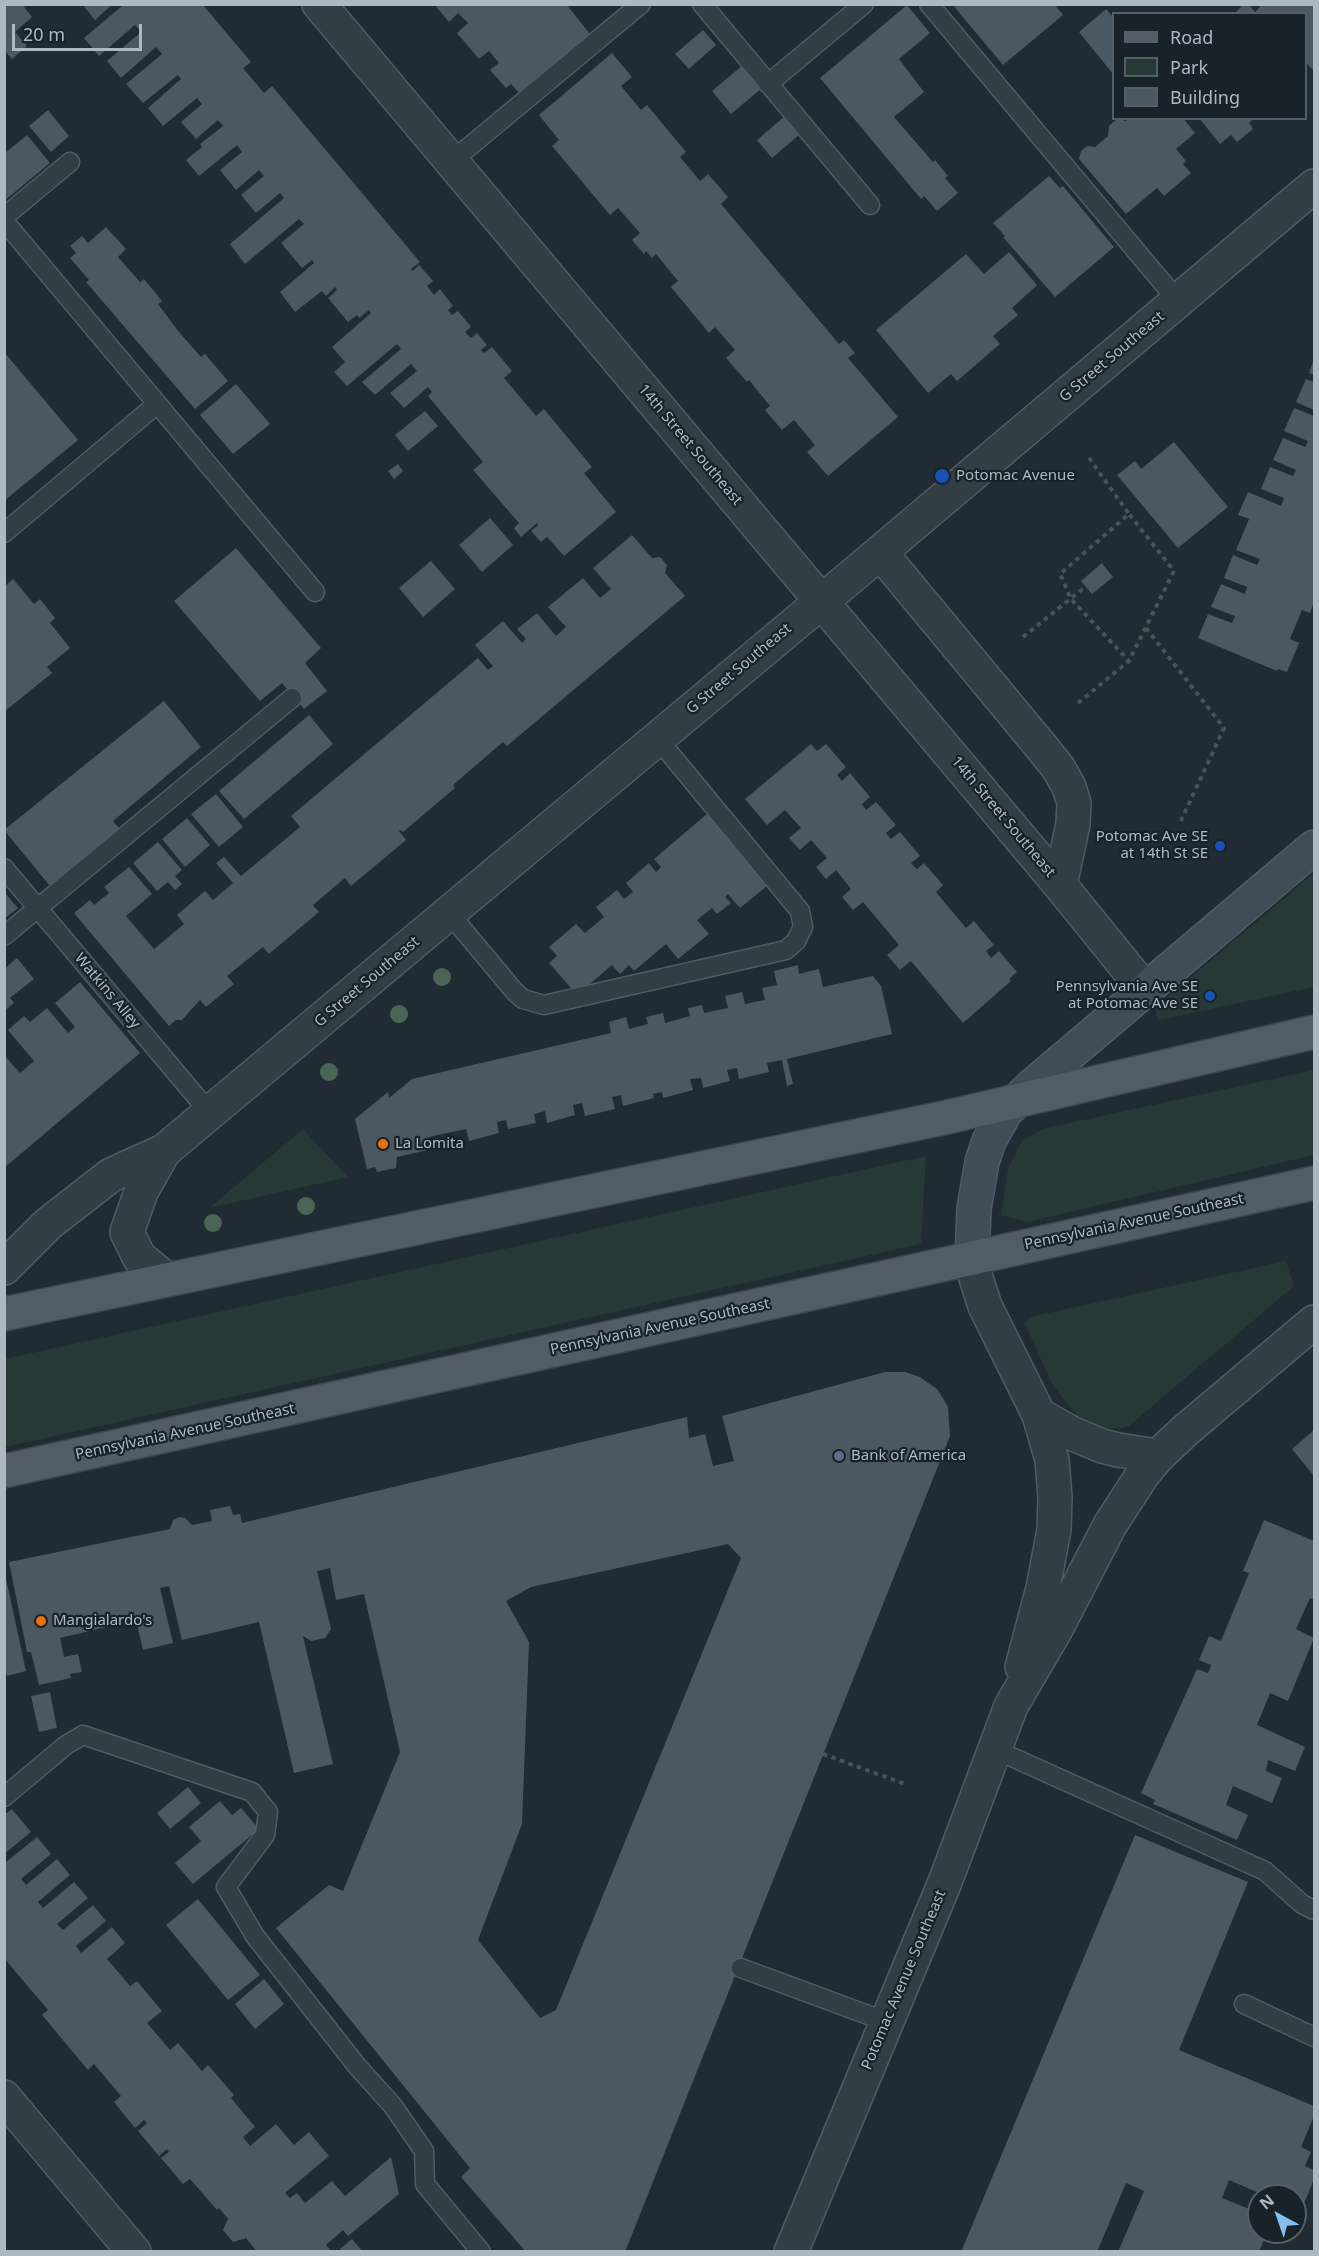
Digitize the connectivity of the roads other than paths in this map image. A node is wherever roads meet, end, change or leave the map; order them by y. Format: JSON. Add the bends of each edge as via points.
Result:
{"nodes":[{"id":1,"x":320,"y":4,"type":"edge"},
{"id":2,"x":641,"y":4,"type":"edge"},
{"id":3,"x":702,"y":4,"type":"edge"},
{"id":4,"x":864,"y":4,"type":"edge"},
{"id":5,"x":929,"y":4,"type":"edge"},
{"id":6,"x":768,"y":84,"type":"junction"},
{"id":7,"x":452,"y":161,"type":"junction"},
{"id":8,"x":70,"y":162,"type":"dead end"},
{"id":9,"x":1314,"y":186,"type":"edge"},
{"id":10,"x":870,"y":205,"type":"dead end"},
{"id":11,"x":4,"y":219,"type":"edge"},
{"id":12,"x":1178,"y":301,"type":"junction"},
{"id":13,"x":157,"y":404,"type":"junction"},
{"id":14,"x":4,"y":533,"type":"edge"},
{"id":15,"x":880,"y":552,"type":"junction"},
{"id":16,"x":315,"y":592,"type":"dead end"},
{"id":17,"x":821,"y":601,"type":"junction"},
{"id":18,"x":292,"y":698,"type":"dead end"},
{"id":19,"x":657,"y":738,"type":"junction"},
{"id":20,"x":1314,"y":847,"type":"edge"},
{"id":21,"x":4,"y":868,"type":"edge"},
{"id":22,"x":1060,"y":885,"type":"junction"},
{"id":23,"x":38,"y":908,"type":"junction"},
{"id":24,"x":449,"y":913,"type":"junction"},
{"id":25,"x":4,"y":936,"type":"edge"},
{"id":26,"x":1145,"y":990,"type":"junction"},
{"id":27,"x":1314,"y":1032,"type":"edge"},
{"id":28,"x":1017,"y":1100,"type":"junction"},
{"id":29,"x":210,"y":1113,"type":"junction"},
{"id":30,"x":164,"y":1151,"type":"junction"},
{"id":31,"x":1314,"y":1183,"type":"edge"},
{"id":32,"x":972,"y":1259,"type":"junction"},
{"id":33,"x":4,"y":1268,"type":"edge"},
{"id":34,"x":166,"y":1280,"type":"junction"},
{"id":35,"x":4,"y":1314,"type":"edge"},
{"id":36,"x":1314,"y":1322,"type":"edge"},
{"id":37,"x":1039,"y":1414,"type":"junction"},
{"id":38,"x":1158,"y":1456,"type":"junction"},
{"id":39,"x":4,"y":1472,"type":"edge"},
{"id":40,"x":1011,"y":1706,"type":"junction"},
{"id":41,"x":994,"y":1749,"type":"junction"},
{"id":42,"x":4,"y":1797,"type":"edge"},
{"id":43,"x":1314,"y":1910,"type":"edge"},
{"id":44,"x":741,"y":1968,"type":"dead end"},
{"id":45,"x":1244,"y":2004,"type":"dead end"},
{"id":46,"x":887,"y":2022,"type":"junction"},
{"id":47,"x":1314,"y":2037,"type":"edge"},
{"id":48,"x":4,"y":2097,"type":"edge"},
{"id":49,"x":134,"y":2252,"type":"edge"},
{"id":50,"x":481,"y":2252,"type":"edge"},
{"id":51,"x":791,"y":2252,"type":"edge"}],
"edges":[{"from":1,"to":7,"type":"street","name":"14th Street Southeast"},
{"from":2,"to":7,"type":"lane"},
{"from":3,"to":6,"type":"lane"},
{"from":4,"to":6,"type":"lane"},
{"from":5,"to":12,"type":"lane"},
{"from":6,"to":10,"type":"lane"},
{"from":7,"to":17,"type":"street","name":"14th Street Southeast"},
{"from":8,"to":11,"type":"lane"},
{"from":9,"to":12,"type":"street","name":"G Street Southeast"},
{"from":11,"to":13,"type":"lane"},
{"from":12,"to":15,"type":"street","name":"G Street Southeast"},
{"from":13,"to":14,"type":"lane"},
{"from":13,"to":16,"type":"lane"},
{"from":15,"to":17,"type":"street","name":"G Street Southeast"},
{"from":15,"to":22,"type":"street","name":"14th Street Southeast","via":[[1059,768],[1074,803]]},
{"from":17,"to":19,"type":"street","name":"G Street Southeast"},
{"from":17,"to":22,"type":"street","name":"14th Street Southeast"},
{"from":18,"to":23,"type":"lane"},
{"from":19,"to":24,"type":"street","name":"G Street Southeast"},
{"from":19,"to":24,"type":"lane","via":[[800,911],[803,927],[786,950],[544,1005],[523,999],[515,992]]},
{"from":20,"to":26,"type":"main road","name":"Potomac Avenue Southeast"},
{"from":21,"to":23,"type":"lane","name":"Watkins Alley"},
{"from":22,"to":26,"type":"street","name":"14th Street Southeast"},
{"from":23,"to":25,"type":"lane"},
{"from":23,"to":29,"type":"lane","name":"Watkins Alley"},
{"from":24,"to":29,"type":"street","name":"G Street Southeast"},
{"from":26,"to":28,"type":"main road","name":"Potomac Avenue Southeast"},
{"from":27,"to":28,"type":"main road"},
{"from":28,"to":32,"type":"main road","name":"Potomac Avenue Southeast","via":[[997,1125],[982,1162],[974,1209]]},
{"from":28,"to":34,"type":"main road"},
{"from":29,"to":30,"type":"street","name":"G Street Southeast"},
{"from":30,"to":33,"type":"street","name":"G Street Southeast","via":[[111,1175],[48,1224]]},
{"from":30,"to":34,"type":"street","name":"G Street Southeast","via":[[141,1192],[127,1232],[140,1257]]},
{"from":31,"to":32,"type":"main road","name":"Pennsylvania Avenue Southeast"},
{"from":32,"to":37,"type":"street","name":"Potomac Avenue Southeast","via":[[985,1306]]},
{"from":32,"to":39,"type":"main road","name":"Pennsylvania Avenue Southeast"},
{"from":34,"to":35,"type":"main road"},
{"from":36,"to":38,"type":"street","name":"Potomac Avenue Southeast"},
{"from":37,"to":38,"type":"street","via":[[1102,1446]]},
{"from":37,"to":40,"type":"street","name":"Potomac Avenue Southeast","via":[[1052,1460],[1054,1530]]},
{"from":38,"to":40,"type":"street","name":"Potomac Avenue Southeast","via":[[1110,1525]]},
{"from":40,"to":41,"type":"street","name":"Potomac Avenue Southeast"},
{"from":41,"to":43,"type":"lane","via":[[1265,1871]]},
{"from":41,"to":46,"type":"street","name":"Potomac Avenue Southeast"},
{"from":42,"to":50,"type":"lane","via":[[66,1744],[83,1735],[252,1792],[268,1812],[265,1835],[226,1887],[255,1936],[393,2106],[424,2151],[425,2184]]},
{"from":44,"to":46,"type":"lane"},
{"from":45,"to":47,"type":"lane"},
{"from":46,"to":51,"type":"street","name":"Potomac Avenue Southeast"},
{"from":48,"to":49,"type":"street"}]}
